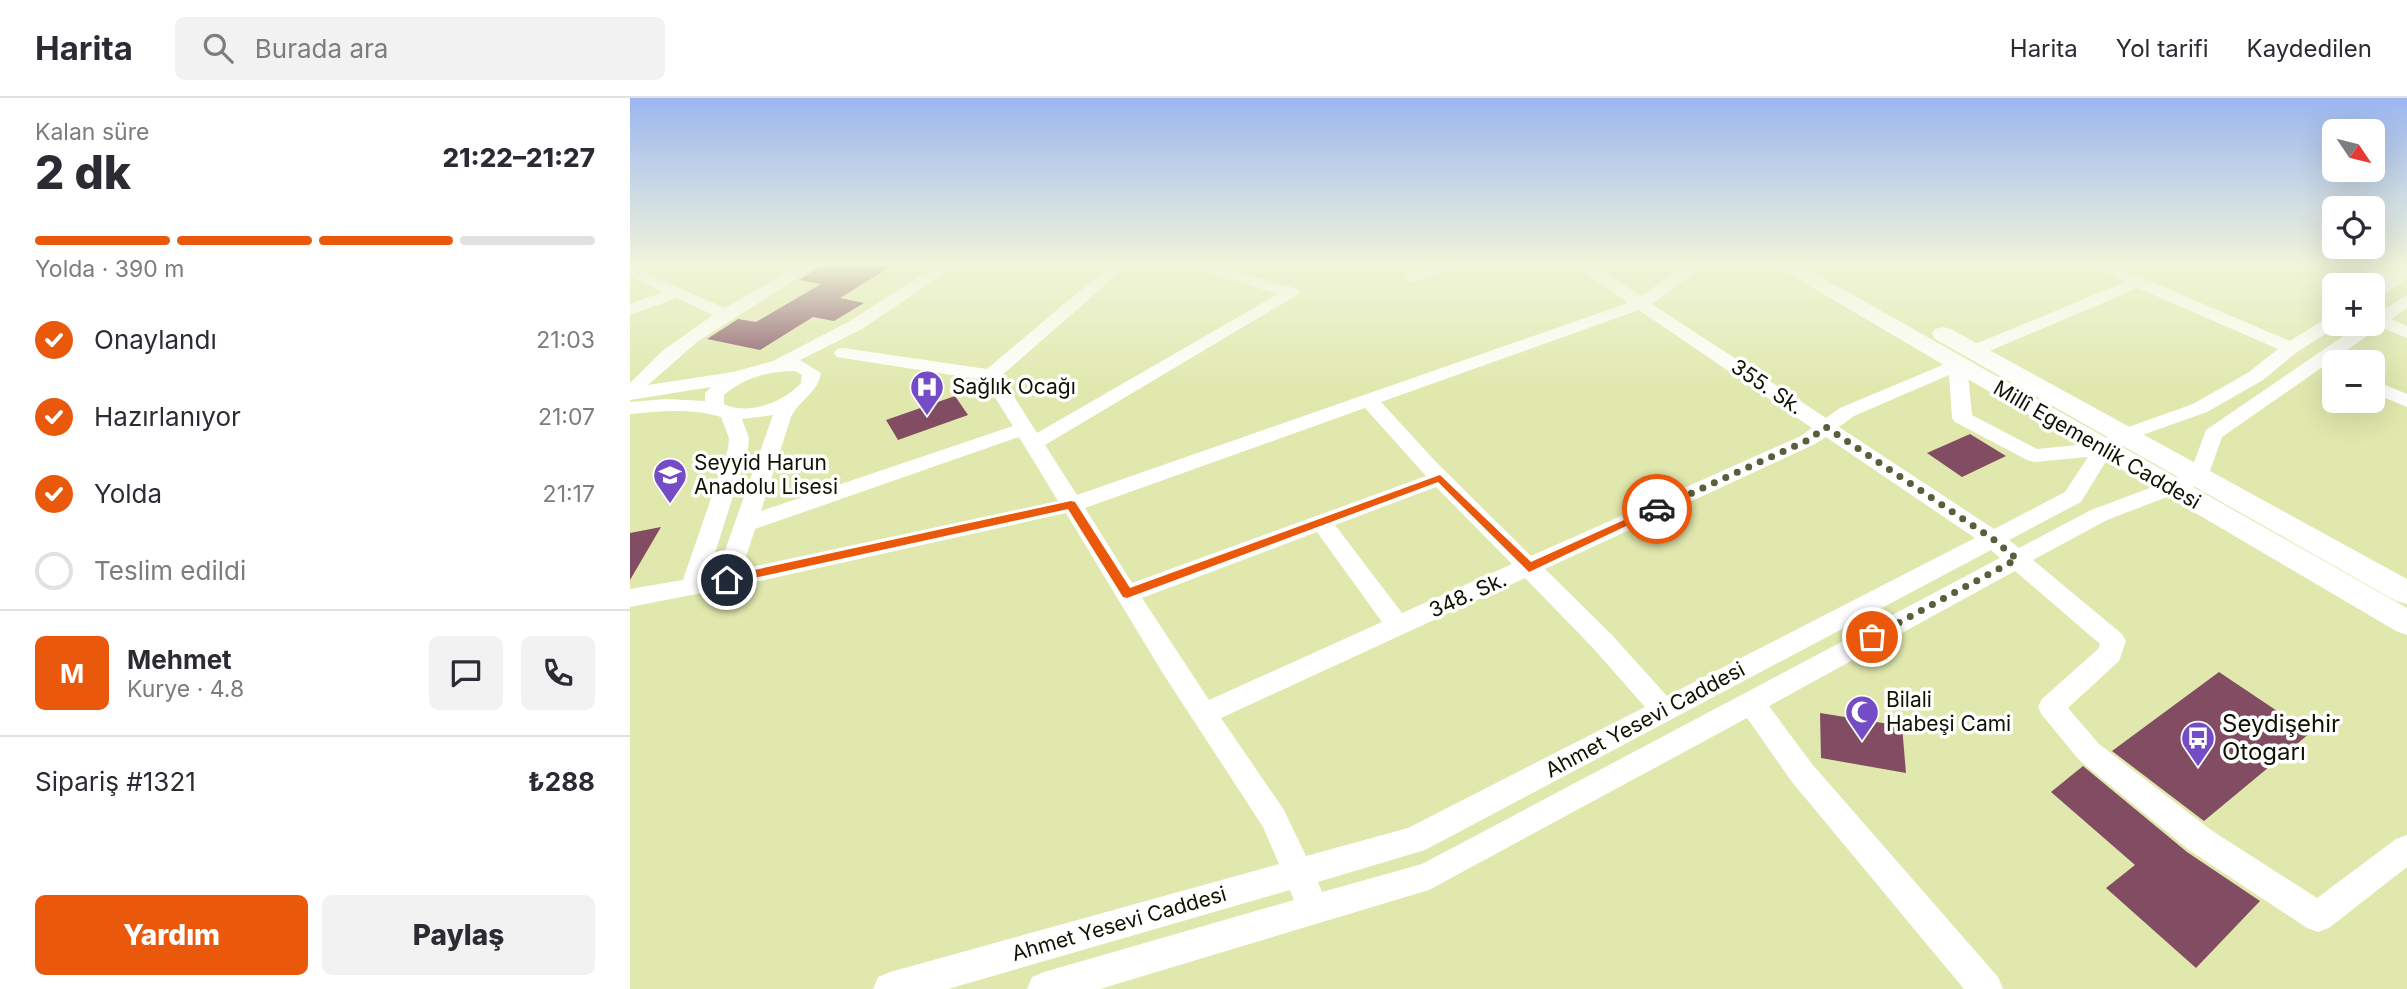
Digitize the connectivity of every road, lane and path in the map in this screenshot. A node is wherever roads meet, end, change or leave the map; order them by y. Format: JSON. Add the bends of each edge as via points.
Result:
{"nodes":[{"id":1,"x":711,"y":308,"type":"edge"},
{"id":2,"x":739,"y":308,"type":"edge"},
{"id":3,"x":883,"y":308,"type":"edge"},
{"id":4,"x":905,"y":308,"type":"edge"},
{"id":5,"x":1070,"y":308,"type":"edge"},
{"id":6,"x":1265,"y":308,"type":"edge"},
{"id":7,"x":1631,"y":308,"type":"edge"},
{"id":8,"x":1646,"y":308,"type":"edge"},
{"id":9,"x":1867,"y":308,"type":"edge"},
{"id":10,"x":1886,"y":308,"type":"edge"},
{"id":11,"x":2083,"y":308,"type":"edge"},
{"id":12,"x":2196,"y":308,"type":"edge"},
{"id":13,"x":727,"y":315,"type":"junction"},
{"id":14,"x":2385,"y":315,"type":"edge"},
{"id":15,"x":2322,"y":329,"type":"edge"},
{"id":16,"x":2407,"y":333,"type":"edge"},
{"id":17,"x":2351,"y":336,"type":"edge"},
{"id":18,"x":2291,"y":348,"type":"junction"},
{"id":19,"x":2338,"y":350,"type":"edge"},
{"id":20,"x":842,"y":353,"type":"junction"},
{"id":21,"x":1966,"y":358,"type":"junction"},
{"id":22,"x":773,"y":366,"type":"junction"},
{"id":23,"x":2322,"y":366,"type":"edge"},
{"id":24,"x":991,"y":375,"type":"junction"},
{"id":25,"x":739,"y":376,"type":"junction"},
{"id":26,"x":812,"y":382,"type":"junction"},
{"id":27,"x":2385,"y":391,"type":"edge"},
{"id":28,"x":630,"y":394,"type":"edge"},
{"id":29,"x":1368,"y":399,"type":"junction"},
{"id":30,"x":2407,"y":401,"type":"edge"},
{"id":31,"x":789,"y":402,"type":"junction"},
{"id":32,"x":630,"y":408,"type":"edge"},
{"id":33,"x":722,"y":411,"type":"junction"},
{"id":34,"x":1826,"y":427,"type":"junction"},
{"id":35,"x":2127,"y":435,"type":"junction"},
{"id":36,"x":1029,"y":437,"type":"junction"},
{"id":37,"x":2103,"y":449,"type":"junction"},
{"id":38,"x":2199,"y":477,"type":"junction"},
{"id":39,"x":1440,"y":478,"type":"junction"},
{"id":40,"x":2172,"y":488,"type":"junction"},
{"id":41,"x":1071,"y":505,"type":"junction"},
{"id":42,"x":1321,"y":522,"type":"junction"},
{"id":43,"x":746,"y":524,"type":"junction"},
{"id":44,"x":1993,"y":539,"type":"junction"},
{"id":45,"x":2017,"y":559,"type":"junction"},
{"id":46,"x":1529,"y":568,"type":"junction"},
{"id":47,"x":727,"y":580,"type":"junction"},
{"id":48,"x":692,"y":587,"type":"junction"},
{"id":49,"x":2407,"y":593,"type":"edge"},
{"id":50,"x":1127,"y":594,"type":"junction"},
{"id":51,"x":630,"y":598,"type":"edge"},
{"id":52,"x":2407,"y":623,"type":"edge"},
{"id":53,"x":1398,"y":626,"type":"junction"},
{"id":54,"x":1751,"y":702,"type":"junction"},
{"id":55,"x":1664,"y":710,"type":"junction"},
{"id":56,"x":1203,"y":714,"type":"junction"},
{"id":57,"x":2407,"y":849,"type":"edge"},
{"id":58,"x":1299,"y":872,"type":"junction"},
{"id":59,"x":1314,"y":909,"type":"junction"},
{"id":60,"x":890,"y":989,"type":"edge"},
{"id":61,"x":1044,"y":989,"type":"edge"},
{"id":62,"x":1986,"y":989,"type":"edge"}],
"edges":[{"from":1,"to":13,"type":"street"},
{"from":2,"to":13,"type":"street"},
{"from":3,"to":22,"type":"street"},
{"from":4,"to":20,"type":"street"},
{"from":5,"to":24,"type":"street"},
{"from":6,"to":36,"type":"street"},
{"from":7,"to":29,"type":"street"},
{"from":8,"to":34,"type":"street","name":"355. Sk."},
{"from":9,"to":21,"type":"main road","name":"Millî Egemenlik Caddesi"},
{"from":10,"to":21,"type":"main road","name":"Millî Egemenlik Caddesi"},
{"from":11,"to":21,"type":"street","name":"348. Sk."},
{"from":12,"to":18,"type":"street"},
{"from":13,"to":28,"type":"street","via":[[674,349]]},
{"from":14,"to":16,"type":"street"},
{"from":15,"to":18,"type":"street","name":"Ahmet Yesevi Caddesi"},
{"from":17,"to":19,"type":"street"},
{"from":18,"to":35,"type":"street","name":"Ahmet Yesevi Caddesi","via":[[2256,376],[2200,408]]},
{"from":20,"to":24,"type":"street"},
{"from":20,"to":26,"type":"street"},
{"from":21,"to":34,"type":"street","name":"348. Sk.","via":[[1847,412]]},
{"from":21,"to":35,"type":"main road","name":"Millî Egemenlik Caddesi"},
{"from":21,"to":37,"type":"main road","name":"Millî Egemenlik Caddesi"},
{"from":21,"to":37,"type":"street","via":[[1962,418],[2034,456]]},
{"from":22,"to":25,"type":"street"},
{"from":22,"to":26,"type":"street","via":[[805,367],[813,373]]},
{"from":23,"to":38,"type":"street","via":[[2213,434]]},
{"from":24,"to":36,"type":"street"},
{"from":25,"to":28,"type":"street"},
{"from":25,"to":33,"type":"street","via":[[716,393]]},
{"from":26,"to":31,"type":"street"},
{"from":27,"to":30,"type":"street"},
{"from":29,"to":39,"type":"street"},
{"from":29,"to":41,"type":"street"},
{"from":31,"to":33,"type":"street","via":[[759,412]]},
{"from":31,"to":43,"type":"street"},
{"from":32,"to":33,"type":"street","via":[[666,405]]},
{"from":33,"to":48,"type":"street","via":[[739,438],[738,449]]},
{"from":34,"to":44,"type":"street","name":"355. Sk."},
{"from":34,"to":46,"type":"street","name":"348. Sk.","via":[[1808,440]]},
{"from":35,"to":37,"type":"street","name":"Ahmet Yesevi Caddesi"},
{"from":35,"to":38,"type":"main road","name":"Millî Egemenlik Caddesi"},
{"from":36,"to":41,"type":"street"},
{"from":36,"to":43,"type":"street"},
{"from":37,"to":40,"type":"main road","name":"Millî Egemenlik Caddesi"},
{"from":37,"to":44,"type":"street","name":"Ahmet Yesevi Caddesi","via":[[2073,497]]},
{"from":38,"to":40,"type":"street","name":"Ahmet Yesevi Caddesi"},
{"from":38,"to":49,"type":"main road","name":"Millî Egemenlik Caddesi"},
{"from":39,"to":42,"type":"street"},
{"from":39,"to":46,"type":"street"},
{"from":40,"to":45,"type":"street","name":"Ahmet Yesevi Caddesi","via":[[2099,515]]},
{"from":40,"to":52,"type":"main road","name":"Millî Egemenlik Caddesi"},
{"from":41,"to":47,"type":"street"},
{"from":41,"to":50,"type":"street"},
{"from":42,"to":50,"type":"street"},
{"from":42,"to":53,"type":"street"},
{"from":43,"to":47,"type":"street"},
{"from":44,"to":45,"type":"street","name":"355. Sk."},
{"from":44,"to":55,"type":"street","name":"Ahmet Yesevi Caddesi"},
{"from":45,"to":54,"type":"street","name":"Ahmet Yesevi Caddesi"},
{"from":45,"to":57,"type":"street","via":[[2113,641],[2110,654],[2050,707],[2089,752],[2200,840],[2318,917]]},
{"from":46,"to":53,"type":"street","name":"348. Sk."},
{"from":46,"to":55,"type":"street"},
{"from":47,"to":48,"type":"street"},
{"from":48,"to":51,"type":"street"},
{"from":50,"to":56,"type":"street"},
{"from":53,"to":56,"type":"street","name":"348. Sk."},
{"from":54,"to":59,"type":"street","name":"Ahmet Yesevi Caddesi","via":[[1429,876]]},
{"from":54,"to":62,"type":"street","via":[[1802,774]]},
{"from":55,"to":58,"type":"street","name":"Ahmet Yesevi Caddesi","via":[[1414,840]]},
{"from":56,"to":58,"type":"street","via":[[1274,819]]},
{"from":58,"to":59,"type":"street"},
{"from":58,"to":60,"type":"street","name":"Ahmet Yesevi Caddesi"},
{"from":59,"to":61,"type":"street","name":"Ahmet Yesevi Caddesi"}]}
